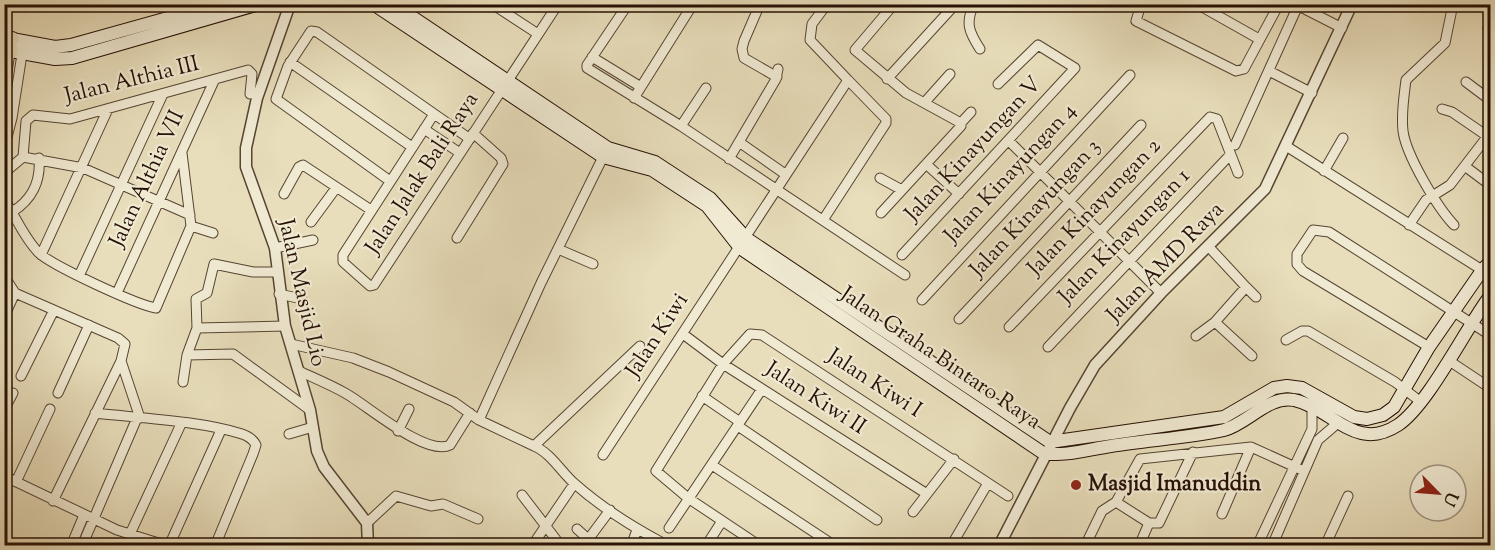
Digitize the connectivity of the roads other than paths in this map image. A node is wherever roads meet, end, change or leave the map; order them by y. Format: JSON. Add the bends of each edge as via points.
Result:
{"nodes":[{"id":1,"x":218,"y":4,"type":"edge"},
{"id":2,"x":290,"y":4,"type":"edge"},
{"id":3,"x":373,"y":4,"type":"edge"},
{"id":4,"x":393,"y":4,"type":"edge"},
{"id":5,"x":558,"y":4,"type":"edge"},
{"id":6,"x":628,"y":4,"type":"edge"},
{"id":7,"x":693,"y":4,"type":"edge"},
{"id":8,"x":760,"y":4,"type":"edge"},
{"id":9,"x":828,"y":4,"type":"edge"},
{"id":10,"x":894,"y":4,"type":"edge"},
{"id":11,"x":974,"y":4,"type":"edge"},
{"id":12,"x":1142,"y":4,"type":"edge"},
{"id":13,"x":1197,"y":4,"type":"edge"},
{"id":14,"x":1266,"y":4,"type":"edge"},
{"id":15,"x":1352,"y":4,"type":"edge"},
{"id":16,"x":1452,"y":4,"type":"edge"},
{"id":17,"x":494,"y":5,"type":"edge"},
{"id":18,"x":252,"y":6,"type":"edge"},
{"id":19,"x":1277,"y":7,"type":"edge"},
{"id":20,"x":1296,"y":7,"type":"edge"},
{"id":21,"x":951,"y":9,"type":"dead end"},
{"id":22,"x":1491,"y":17,"type":"edge"},
{"id":23,"x":1342,"y":28,"type":"junction"},
{"id":24,"x":422,"y":31,"type":"junction"},
{"id":25,"x":1491,"y":33,"type":"edge"},
{"id":26,"x":538,"y":34,"type":"junction"},
{"id":27,"x":1259,"y":39,"type":"junction"},
{"id":28,"x":13,"y":46,"type":"edge"},
{"id":29,"x":980,"y":49,"type":"dead end"},
{"id":30,"x":592,"y":57,"type":"junction"},
{"id":31,"x":290,"y":62,"type":"junction"},
{"id":32,"x":1269,"y":71,"type":"junction"},
{"id":33,"x":950,"y":74,"type":"dead end"},
{"id":34,"x":1130,"y":75,"type":"dead end"},
{"id":35,"x":887,"y":79,"type":"junction"},
{"id":36,"x":848,"y":80,"type":"junction"},
{"id":37,"x":214,"y":81,"type":"junction"},
{"id":38,"x":1466,"y":82,"type":"dead end"},
{"id":39,"x":998,"y":84,"type":"dead end"},
{"id":40,"x":503,"y":86,"type":"junction"},
{"id":41,"x":641,"y":87,"type":"junction"},
{"id":42,"x":706,"y":88,"type":"dead end"},
{"id":43,"x":4,"y":91,"type":"edge"},
{"id":44,"x":1312,"y":93,"type":"junction"},
{"id":45,"x":163,"y":94,"type":"junction"},
{"id":46,"x":250,"y":94,"type":"dead end"},
{"id":47,"x":634,"y":98,"type":"junction"},
{"id":48,"x":1491,"y":100,"type":"edge"},
{"id":49,"x":925,"y":102,"type":"junction"},
{"id":50,"x":108,"y":109,"type":"junction"},
{"id":51,"x":1442,"y":109,"type":"dead end"},
{"id":52,"x":971,"y":112,"type":"dead end"},
{"id":53,"x":91,"y":113,"type":"junction"},
{"id":54,"x":434,"y":114,"type":"junction"},
{"id":55,"x":102,"y":123,"type":"junction"},
{"id":56,"x":960,"y":123,"type":"junction"},
{"id":57,"x":1141,"y":125,"type":"dead end"},
{"id":58,"x":681,"y":126,"type":"junction"},
{"id":59,"x":424,"y":129,"type":"junction"},
{"id":60,"x":472,"y":136,"type":"junction"},
{"id":61,"x":1490,"y":136,"type":"edge"},
{"id":62,"x":1342,"y":138,"type":"dead end"},
{"id":63,"x":1009,"y":141,"type":"junction"},
{"id":64,"x":740,"y":142,"type":"junction"},
{"id":65,"x":1235,"y":145,"type":"dead end"},
{"id":66,"x":1286,"y":146,"type":"junction"},
{"id":67,"x":412,"y":147,"type":"junction"},
{"id":68,"x":4,"y":149,"type":"edge"},
{"id":69,"x":182,"y":153,"type":"junction"},
{"id":70,"x":460,"y":153,"type":"junction"},
{"id":71,"x":1230,"y":155,"type":"junction"},
{"id":72,"x":24,"y":157,"type":"junction"},
{"id":73,"x":603,"y":157,"type":"junction"},
{"id":74,"x":39,"y":158,"type":"junction"},
{"id":75,"x":729,"y":159,"type":"junction"},
{"id":76,"x":926,"y":164,"type":"junction"},
{"id":77,"x":1466,"y":167,"type":"junction"},
{"id":78,"x":83,"y":168,"type":"junction"},
{"id":79,"x":1039,"y":171,"type":"junction"},
{"id":80,"x":1324,"y":171,"type":"junction"},
{"id":81,"x":4,"y":173,"type":"edge"},
{"id":82,"x":1238,"y":173,"type":"dead end"},
{"id":83,"x":785,"y":174,"type":"junction"},
{"id":84,"x":880,"y":178,"type":"dead end"},
{"id":85,"x":390,"y":181,"type":"junction"},
{"id":86,"x":121,"y":184,"type":"junction"},
{"id":87,"x":1491,"y":185,"type":"edge"},
{"id":88,"x":336,"y":188,"type":"junction"},
{"id":89,"x":775,"y":190,"type":"junction"},
{"id":90,"x":902,"y":190,"type":"junction"},
{"id":91,"x":284,"y":194,"type":"dead end"},
{"id":92,"x":959,"y":194,"type":"junction"},
{"id":93,"x":1432,"y":196,"type":"junction"},
{"id":94,"x":4,"y":199,"type":"edge"},
{"id":95,"x":159,"y":201,"type":"junction"},
{"id":96,"x":1070,"y":202,"type":"junction"},
{"id":97,"x":371,"y":210,"type":"junction"},
{"id":98,"x":12,"y":212,"type":"junction"},
{"id":99,"x":881,"y":213,"type":"dead end"},
{"id":100,"x":190,"y":215,"type":"junction"},
{"id":101,"x":823,"y":220,"type":"junction"},
{"id":102,"x":311,"y":222,"type":"dead end"},
{"id":103,"x":1409,"y":225,"type":"junction"},
{"id":104,"x":1454,"y":225,"type":"dead end"},
{"id":105,"x":191,"y":226,"type":"junction"},
{"id":106,"x":1099,"y":231,"type":"junction"},
{"id":107,"x":213,"y":233,"type":"dead end"},
{"id":108,"x":457,"y":238,"type":"dead end"},
{"id":109,"x":314,"y":240,"type":"dead end"},
{"id":110,"x":743,"y":243,"type":"junction"},
{"id":111,"x":1208,"y":246,"type":"junction"},
{"id":112,"x":276,"y":248,"type":"junction"},
{"id":113,"x":558,"y":249,"type":"junction"},
{"id":114,"x":41,"y":255,"type":"junction"},
{"id":115,"x":902,"y":255,"type":"dead end"},
{"id":116,"x":1129,"y":261,"type":"junction"},
{"id":117,"x":593,"y":264,"type":"dead end"},
{"id":118,"x":1488,"y":269,"type":"edge"},
{"id":119,"x":278,"y":272,"type":"junction"},
{"id":120,"x":905,"y":275,"type":"dead end"},
{"id":121,"x":4,"y":276,"type":"edge"},
{"id":122,"x":79,"y":276,"type":"junction"},
{"id":123,"x":1246,"y":287,"type":"junction"},
{"id":124,"x":117,"y":292,"type":"junction"},
{"id":125,"x":15,"y":293,"type":"junction"},
{"id":126,"x":1161,"y":293,"type":"junction"},
{"id":127,"x":279,"y":294,"type":"junction"},
{"id":128,"x":1491,"y":296,"type":"edge"},
{"id":129,"x":1256,"y":297,"type":"dead end"},
{"id":130,"x":302,"y":299,"type":"dead end"},
{"id":131,"x":922,"y":300,"type":"dead end"},
{"id":132,"x":54,"y":310,"type":"junction"},
{"id":133,"x":1455,"y":310,"type":"junction"},
{"id":134,"x":848,"y":314,"type":"junction"},
{"id":135,"x":4,"y":316,"type":"edge"},
{"id":136,"x":959,"y":320,"type":"dead end"},
{"id":137,"x":1215,"y":322,"type":"junction"},
{"id":138,"x":1470,"y":322,"type":"junction"},
{"id":139,"x":89,"y":325,"type":"junction"},
{"id":140,"x":285,"y":326,"type":"junction"},
{"id":141,"x":1009,"y":327,"type":"dead end"},
{"id":142,"x":197,"y":328,"type":"junction"},
{"id":143,"x":683,"y":334,"type":"junction"},
{"id":144,"x":1491,"y":335,"type":"edge"},
{"id":145,"x":1196,"y":336,"type":"dead end"},
{"id":146,"x":1286,"y":340,"type":"dead end"},
{"id":147,"x":291,"y":344,"type":"junction"},
{"id":148,"x":640,"y":346,"type":"dead end"},
{"id":149,"x":1048,"y":347,"type":"dead end"},
{"id":150,"x":1429,"y":347,"type":"junction"},
{"id":151,"x":187,"y":355,"type":"junction"},
{"id":152,"x":1252,"y":356,"type":"dead end"},
{"id":153,"x":1448,"y":360,"type":"junction"},
{"id":154,"x":121,"y":361,"type":"junction"},
{"id":155,"x":723,"y":364,"type":"junction"},
{"id":156,"x":299,"y":371,"type":"junction"},
{"id":157,"x":21,"y":376,"type":"dead end"},
{"id":158,"x":183,"y":382,"type":"dead end"},
{"id":159,"x":1491,"y":388,"type":"edge"},
{"id":160,"x":762,"y":389,"type":"junction"},
{"id":161,"x":1404,"y":390,"type":"junction"},
{"id":162,"x":13,"y":393,"type":"dead end"},
{"id":163,"x":58,"y":393,"type":"dead end"},
{"id":164,"x":702,"y":396,"type":"junction"},
{"id":165,"x":1421,"y":402,"type":"junction"},
{"id":166,"x":1312,"y":408,"type":"junction"},
{"id":167,"x":50,"y":409,"type":"dead end"},
{"id":168,"x":409,"y":409,"type":"dead end"},
{"id":169,"x":4,"y":410,"type":"edge"},
{"id":170,"x":310,"y":410,"type":"junction"},
{"id":171,"x":95,"y":413,"type":"junction"},
{"id":172,"x":470,"y":413,"type":"junction"},
{"id":173,"x":139,"y":418,"type":"junction"},
{"id":174,"x":479,"y":420,"type":"junction"},
{"id":175,"x":1338,"y":422,"type":"junction"},
{"id":176,"x":181,"y":424,"type":"junction"},
{"id":177,"x":739,"y":424,"type":"junction"},
{"id":178,"x":313,"y":427,"type":"junction"},
{"id":179,"x":1190,"y":428,"type":"junction"},
{"id":180,"x":221,"y":430,"type":"junction"},
{"id":181,"x":398,"y":431,"type":"junction"},
{"id":182,"x":289,"y":434,"type":"dead end"},
{"id":183,"x":1313,"y":438,"type":"junction"},
{"id":184,"x":1054,"y":442,"type":"junction"},
{"id":185,"x":534,"y":447,"type":"junction"},
{"id":186,"x":1251,"y":447,"type":"junction"},
{"id":187,"x":1192,"y":452,"type":"junction"},
{"id":188,"x":1048,"y":454,"type":"junction"},
{"id":189,"x":603,"y":455,"type":"dead end"},
{"id":190,"x":954,"y":459,"type":"junction"},
{"id":191,"x":712,"y":465,"type":"junction"},
{"id":192,"x":1299,"y":469,"type":"junction"},
{"id":193,"x":4,"y":476,"type":"edge"},
{"id":194,"x":16,"y":482,"type":"junction"},
{"id":195,"x":988,"y":483,"type":"junction"},
{"id":196,"x":574,"y":484,"type":"junction"},
{"id":197,"x":927,"y":494,"type":"junction"},
{"id":198,"x":522,"y":495,"type":"dead end"},
{"id":199,"x":1008,"y":496,"type":"dead end"},
{"id":200,"x":1348,"y":496,"type":"dead end"},
{"id":201,"x":688,"y":498,"type":"junction"},
{"id":202,"x":53,"y":501,"type":"junction"},
{"id":203,"x":1116,"y":502,"type":"junction"},
{"id":204,"x":610,"y":510,"type":"junction"},
{"id":205,"x":913,"y":512,"type":"dead end"},
{"id":206,"x":84,"y":514,"type":"junction"},
{"id":207,"x":1222,"y":514,"type":"dead end"},
{"id":208,"x":94,"y":519,"type":"junction"},
{"id":209,"x":478,"y":519,"type":"dead end"},
{"id":210,"x":722,"y":520,"type":"junction"},
{"id":211,"x":877,"y":520,"type":"dead end"},
{"id":212,"x":367,"y":523,"type":"junction"},
{"id":213,"x":1149,"y":523,"type":"junction"},
{"id":214,"x":547,"y":525,"type":"junction"},
{"id":215,"x":669,"y":528,"type":"dead end"},
{"id":216,"x":576,"y":529,"type":"dead end"},
{"id":217,"x":638,"y":530,"type":"junction"},
{"id":218,"x":130,"y":534,"type":"junction"},
{"id":219,"x":749,"y":543,"type":"edge"},
{"id":220,"x":371,"y":544,"type":"edge"},
{"id":221,"x":71,"y":546,"type":"edge"},
{"id":222,"x":82,"y":546,"type":"edge"},
{"id":223,"x":168,"y":546,"type":"edge"},
{"id":224,"x":215,"y":546,"type":"edge"},
{"id":225,"x":532,"y":546,"type":"edge"},
{"id":226,"x":561,"y":546,"type":"edge"},
{"id":227,"x":631,"y":546,"type":"edge"},
{"id":228,"x":662,"y":546,"type":"edge"},
{"id":229,"x":706,"y":546,"type":"edge"},
{"id":230,"x":760,"y":546,"type":"edge"},
{"id":231,"x":835,"y":546,"type":"edge"},
{"id":232,"x":951,"y":546,"type":"edge"},
{"id":233,"x":999,"y":546,"type":"edge"},
{"id":234,"x":1085,"y":546,"type":"edge"},
{"id":235,"x":1139,"y":546,"type":"edge"},
{"id":236,"x":1257,"y":546,"type":"edge"},
{"id":237,"x":1272,"y":546,"type":"edge"},
{"id":238,"x":1325,"y":546,"type":"edge"}],
"edges":[{"from":1,"to":28,"type":"main road","via":[[71,45]]},
{"from":2,"to":112,"type":"street","name":"Jalan Masjid Lio","via":[[267,64],[246,148],[250,184]]},
{"from":3,"to":24,"type":"main road","name":"Jalan Graha Bintaro Raya"},
{"from":4,"to":24,"type":"main road","name":"Jalan Graha Bintaro Raya"},
{"from":5,"to":26,"type":"street","name":"Jalan Jalak Bali Raya"},
{"from":6,"to":30,"type":"street"},
{"from":7,"to":41,"type":"street"},
{"from":8,"to":64,"type":"street","via":[[742,50],[744,58],[778,73]]},
{"from":9,"to":36,"type":"street","via":[[812,24],[810,40]]},
{"from":10,"to":35,"type":"street","via":[[855,50]]},
{"from":11,"to":29,"type":"street","via":[[968,28]]},
{"from":12,"to":27,"type":"street","via":[[1136,21],[1236,71],[1244,69]]},
{"from":13,"to":27,"type":"street"},
{"from":14,"to":19,"type":"street"},
{"from":15,"to":23,"type":"street","name":"Jalan AMD Raya"},
{"from":16,"to":93,"type":"street","via":[[1445,43],[1410,73],[1404,93],[1403,133]]},
{"from":17,"to":26,"type":"street"},
{"from":18,"to":28,"type":"main road","via":[[72,58],[55,59]]},
{"from":19,"to":27,"type":"street"},
{"from":20,"to":23,"type":"street"},
{"from":20,"to":32,"type":"street"},
{"from":21,"to":35,"type":"street"},
{"from":22,"to":25,"type":"street"},
{"from":23,"to":44,"type":"street","name":"Jalan AMD Raya"},
{"from":24,"to":40,"type":"main road","name":"Jalan Graha Bintaro Raya"},
{"from":26,"to":40,"type":"street","name":"Jalan Jalak Bali Raya"},
{"from":28,"to":43,"type":"street"},
{"from":28,"to":68,"type":"street","via":[[12,118]]},
{"from":30,"to":41,"type":"street"},
{"from":30,"to":47,"type":"street","via":[[587,68]]},
{"from":31,"to":54,"type":"street","via":[[311,31],[317,32]]},
{"from":31,"to":67,"type":"street"},
{"from":31,"to":85,"type":"street","via":[[276,95],[278,102]]},
{"from":32,"to":44,"type":"street"},
{"from":32,"to":65,"type":"street"},
{"from":33,"to":49,"type":"street"},
{"from":34,"to":79,"type":"street","name":"Jalan Kinayungan 4"},
{"from":35,"to":49,"type":"street"},
{"from":36,"to":83,"type":"street","name":"Jalan Kiwi"},
{"from":36,"to":101,"type":"street","via":[[886,123]]},
{"from":37,"to":45,"type":"street","name":"Jalan Althia III"},
{"from":37,"to":46,"type":"street","name":"Jalan Althia III","via":[[248,70],[252,74]]},
{"from":37,"to":69,"type":"street","name":"Jalan Althia VII"},
{"from":38,"to":48,"type":"street"},
{"from":39,"to":63,"type":"street","name":"Jalan Kinayungan V","via":[[1038,45],[1073,65],[1075,71]]},
{"from":40,"to":60,"type":"street","name":"Jalan Jalak Bali Raya"},
{"from":40,"to":73,"type":"main road","name":"Jalan Graha Bintaro Raya"},
{"from":40,"to":110,"type":"main road","name":"Jalan Graha Bintaro Raya","via":[[608,148],[655,162],[701,192],[722,208]]},
{"from":41,"to":47,"type":"street"},
{"from":42,"to":58,"type":"street"},
{"from":44,"to":66,"type":"street","name":"Jalan AMD Raya"},
{"from":45,"to":50,"type":"street","name":"Jalan Althia III"},
{"from":45,"to":86,"type":"street"},
{"from":47,"to":58,"type":"street"},
{"from":49,"to":56,"type":"street"},
{"from":50,"to":53,"type":"street","name":"Jalan Althia III"},
{"from":50,"to":55,"type":"street"},
{"from":51,"to":61,"type":"street"},
{"from":52,"to":56,"type":"street"},
{"from":53,"to":55,"type":"street"},
{"from":53,"to":72,"type":"street","name":"Jalan Althia III","via":[[63,119],[29,117]]},
{"from":54,"to":59,"type":"street"},
{"from":54,"to":60,"type":"street"},
{"from":55,"to":78,"type":"street"},
{"from":56,"to":76,"type":"street"},
{"from":57,"to":96,"type":"street","name":"Jalan Kinayungan 3"},
{"from":58,"to":75,"type":"street"},
{"from":59,"to":67,"type":"street"},
{"from":59,"to":70,"type":"street"},
{"from":60,"to":70,"type":"street","name":"Jalan Jalak Bali Raya"},
{"from":60,"to":108,"type":"street","via":[[501,158],[503,164]]},
{"from":61,"to":77,"type":"street"},
{"from":62,"to":80,"type":"street"},
{"from":63,"to":79,"type":"street"},
{"from":63,"to":92,"type":"street","name":"Jalan Kinayungan V"},
{"from":64,"to":75,"type":"street"},
{"from":64,"to":83,"type":"street"},
{"from":66,"to":80,"type":"street"},
{"from":66,"to":111,"type":"street","name":"Jalan AMD Raya","via":[[1265,189]]},
{"from":67,"to":85,"type":"street"},
{"from":69,"to":95,"type":"street","name":"Jalan Althia VII"},
{"from":69,"to":100,"type":"street"},
{"from":70,"to":97,"type":"street","name":"Jalan Jalak Bali Raya","via":[[370,286],[342,259]]},
{"from":71,"to":82,"type":"street"},
{"from":71,"to":106,"type":"street","name":"Jalan Kinayungan 2","via":[[1217,119],[1210,117]]},
{"from":71,"to":116,"type":"street","name":"Jalan Kinayungan 1"},
{"from":72,"to":74,"type":"street"},
{"from":72,"to":81,"type":"street"},
{"from":73,"to":110,"type":"main road","name":"Jalan Graha Bintaro Raya","via":[[652,170],[707,206]]},
{"from":73,"to":113,"type":"street"},
{"from":74,"to":78,"type":"street"},
{"from":74,"to":98,"type":"street","via":[[35,187]]},
{"from":75,"to":89,"type":"street"},
{"from":76,"to":90,"type":"street"},
{"from":76,"to":92,"type":"street"},
{"from":77,"to":87,"type":"street"},
{"from":77,"to":93,"type":"street","via":[[1450,185]]},
{"from":78,"to":86,"type":"street"},
{"from":78,"to":114,"type":"street"},
{"from":79,"to":96,"type":"street"},
{"from":79,"to":131,"type":"street","name":"Jalan Kinayungan 4"},
{"from":80,"to":103,"type":"street"},
{"from":83,"to":89,"type":"street","name":"Jalan Kiwi"},
{"from":84,"to":90,"type":"street"},
{"from":85,"to":97,"type":"street"},
{"from":86,"to":95,"type":"street"},
{"from":86,"to":122,"type":"street"},
{"from":88,"to":91,"type":"street","via":[[303,165]]},
{"from":88,"to":97,"type":"street"},
{"from":88,"to":102,"type":"street"},
{"from":89,"to":101,"type":"street"},
{"from":89,"to":110,"type":"street","name":"Jalan Kiwi"},
{"from":90,"to":99,"type":"street"},
{"from":92,"to":115,"type":"street","name":"Jalan Kinayungan V"},
{"from":93,"to":103,"type":"street","via":[[1421,205]]},
{"from":93,"to":104,"type":"street"},
{"from":94,"to":98,"type":"street"},
{"from":95,"to":100,"type":"street"},
{"from":95,"to":124,"type":"street","name":"Jalan Althia VII"},
{"from":96,"to":106,"type":"street"},
{"from":96,"to":136,"type":"street","name":"Jalan Kinayungan 3"},
{"from":98,"to":114,"type":"street"},
{"from":100,"to":105,"type":"street"},
{"from":101,"to":120,"type":"street"},
{"from":103,"to":118,"type":"street"},
{"from":105,"to":107,"type":"street"},
{"from":105,"to":124,"type":"street","via":[[156,308]]},
{"from":106,"to":116,"type":"street"},
{"from":106,"to":141,"type":"street","name":"Jalan Kinayungan 2"},
{"from":109,"to":112,"type":"street"},
{"from":110,"to":134,"type":"main road","name":"Jalan Graha Bintaro Raya"},
{"from":110,"to":143,"type":"street","name":"Jalan Kiwi"},
{"from":111,"to":123,"type":"street"},
{"from":111,"to":126,"type":"street","name":"Jalan AMD Raya"},
{"from":112,"to":119,"type":"street","name":"Jalan Masjid Lio"},
{"from":113,"to":117,"type":"street"},
{"from":113,"to":174,"type":"street"},
{"from":114,"to":122,"type":"street"},
{"from":116,"to":126,"type":"street"},
{"from":116,"to":149,"type":"street","name":"Jalan Kinayungan 1"},
{"from":118,"to":133,"type":"main road","name":"Jalan Graha Bintaro Raya"},
{"from":119,"to":127,"type":"street","name":"Jalan Masjid Lio"},
{"from":119,"to":142,"type":"street","via":[[253,273],[213,266],[207,293],[196,301]]},
{"from":121,"to":125,"type":"street"},
{"from":122,"to":124,"type":"street"},
{"from":123,"to":129,"type":"street"},
{"from":123,"to":137,"type":"street"},
{"from":125,"to":132,"type":"street"},
{"from":125,"to":135,"type":"street"},
{"from":126,"to":184,"type":"street","name":"Jalan AMD Raya","via":[[1095,365]]},
{"from":127,"to":130,"type":"street"},
{"from":127,"to":140,"type":"street","name":"Jalan Masjid Lio"},
{"from":128,"to":138,"type":"main road","name":"Jalan Graha Bintaro Raya"},
{"from":132,"to":139,"type":"street"},
{"from":132,"to":157,"type":"street"},
{"from":133,"to":138,"type":"street"},
{"from":133,"to":150,"type":"main road","name":"Jalan Graha Bintaro Raya"},
{"from":133,"to":150,"type":"street","via":[[1329,232],[1312,230],[1297,254],[1297,264]]},
{"from":134,"to":184,"type":"main road","name":"Jalan Graha Bintaro Raya","via":[[1044,440]]},
{"from":134,"to":188,"type":"main road","name":"Jalan Graha Bintaro Raya","via":[[1039,452]]},
{"from":137,"to":145,"type":"street"},
{"from":137,"to":152,"type":"street"},
{"from":138,"to":144,"type":"street"},
{"from":138,"to":153,"type":"main road","name":"Jalan Graha Bintaro Raya"},
{"from":139,"to":154,"type":"street","via":[[122,340],[126,350]]},
{"from":139,"to":163,"type":"street"},
{"from":140,"to":142,"type":"street"},
{"from":140,"to":147,"type":"street","name":"Jalan Masjid Lio"},
{"from":142,"to":151,"type":"street"},
{"from":143,"to":155,"type":"street","name":"Jalan Kiwi II"},
{"from":143,"to":189,"type":"street","name":"Jalan Kiwi"},
{"from":146,"to":161,"type":"street","via":[[1308,331]]},
{"from":147,"to":156,"type":"street","name":"Jalan Masjid Lio"},
{"from":147,"to":172,"type":"street","via":[[366,363]]},
{"from":148,"to":185,"type":"street"},
{"from":150,"to":161,"type":"main road","name":"Jalan Graha Bintaro Raya"},
{"from":151,"to":158,"type":"street"},
{"from":151,"to":170,"type":"street","via":[[233,354]]},
{"from":153,"to":159,"type":"street"},
{"from":153,"to":165,"type":"main road","name":"Jalan Graha Bintaro Raya"},
{"from":154,"to":171,"type":"street"},
{"from":154,"to":173,"type":"street"},
{"from":155,"to":160,"type":"street","name":"Jalan Kiwi II"},
{"from":155,"to":164,"type":"street"},
{"from":155,"to":190,"type":"street","name":"Jalan Kiwi I","via":[[750,334],[762,335]]},
{"from":156,"to":170,"type":"street","name":"Jalan Masjid Lio"},
{"from":156,"to":181,"type":"street","via":[[345,393]]},
{"from":160,"to":177,"type":"street"},
{"from":160,"to":197,"type":"street","name":"Jalan Kiwi II"},
{"from":161,"to":165,"type":"street"},
{"from":161,"to":179,"type":"main road","name":"Jalan Graha Bintaro Raya","via":[[1394,407],[1383,415],[1366,419],[1354,417],[1302,388],[1274,388],[1224,417]]},
{"from":162,"to":169,"type":"street"},
{"from":164,"to":177,"type":"street"},
{"from":164,"to":201,"type":"street","via":[[656,471]]},
{"from":165,"to":175,"type":"main road","name":"Jalan Graha Bintaro Raya","via":[[1399,424],[1379,434],[1360,435]]},
{"from":166,"to":175,"type":"main road","name":"Jalan Graha Bintaro Raya"},
{"from":166,"to":179,"type":"main road","name":"Jalan Graha Bintaro Raya","via":[[1293,400],[1281,401],[1225,430]]},
{"from":166,"to":183,"type":"street"},
{"from":167,"to":194,"type":"street"},
{"from":168,"to":181,"type":"street"},
{"from":170,"to":178,"type":"street","name":"Jalan Masjid Lio"},
{"from":171,"to":173,"type":"street"},
{"from":171,"to":202,"type":"street"},
{"from":172,"to":174,"type":"street"},
{"from":172,"to":181,"type":"street","via":[[446,447]]},
{"from":173,"to":176,"type":"street"},
{"from":173,"to":208,"type":"street"},
{"from":174,"to":185,"type":"street"},
{"from":175,"to":183,"type":"street"},
{"from":176,"to":180,"type":"street"},
{"from":176,"to":218,"type":"street"},
{"from":177,"to":191,"type":"street"},
{"from":177,"to":211,"type":"street"},
{"from":178,"to":182,"type":"street"},
{"from":178,"to":212,"type":"street","name":"Jalan Masjid Lio","via":[[324,467]]},
{"from":179,"to":184,"type":"main road","name":"Jalan Graha Bintaro Raya"},
{"from":179,"to":188,"type":"main road","name":"Jalan Graha Bintaro Raya"},
{"from":180,"to":223,"type":"street"},
{"from":180,"to":224,"type":"street","via":[[243,434],[256,445]]},
{"from":183,"to":192,"type":"street"},
{"from":184,"to":188,"type":"street","name":"Jalan AMD Raya"},
{"from":185,"to":196,"type":"street","via":[[546,453]]},
{"from":186,"to":187,"type":"street"},
{"from":186,"to":192,"type":"street"},
{"from":186,"to":207,"type":"street"},
{"from":187,"to":203,"type":"street","via":[[1140,459]]},
{"from":187,"to":213,"type":"street","via":[[1162,521]]},
{"from":188,"to":233,"type":"street","name":"Jalan AMD Raya"},
{"from":190,"to":195,"type":"street","name":"Jalan Kiwi I"},
{"from":190,"to":197,"type":"street"},
{"from":191,"to":201,"type":"street"},
{"from":191,"to":231,"type":"street"},
{"from":192,"to":236,"type":"street"},
{"from":192,"to":237,"type":"street"},
{"from":193,"to":194,"type":"street"},
{"from":194,"to":202,"type":"street"},
{"from":195,"to":199,"type":"street","name":"Jalan Kiwi I"},
{"from":195,"to":232,"type":"street"},
{"from":196,"to":204,"type":"street"},
{"from":196,"to":214,"type":"street"},
{"from":197,"to":205,"type":"street"},
{"from":198,"to":214,"type":"street"},
{"from":200,"to":238,"type":"street"},
{"from":201,"to":210,"type":"street"},
{"from":201,"to":215,"type":"street"},
{"from":202,"to":206,"type":"street"},
{"from":203,"to":213,"type":"street"},
{"from":203,"to":234,"type":"street","via":[[1102,511]]},
{"from":204,"to":216,"type":"street","via":[[589,538]]},
{"from":204,"to":217,"type":"street"},
{"from":206,"to":208,"type":"street"},
{"from":206,"to":221,"type":"street"},
{"from":208,"to":218,"type":"street"},
{"from":208,"to":222,"type":"street"},
{"from":209,"to":212,"type":"street","via":[[443,504],[431,506],[396,496]]},
{"from":210,"to":219,"type":"street"},
{"from":210,"to":229,"type":"street"},
{"from":212,"to":220,"type":"street"},
{"from":213,"to":235,"type":"street"},
{"from":214,"to":225,"type":"street"},
{"from":214,"to":226,"type":"street"},
{"from":217,"to":227,"type":"street"},
{"from":217,"to":228,"type":"street"},
{"from":218,"to":223,"type":"street"},
{"from":219,"to":230,"type":"street"}]}
